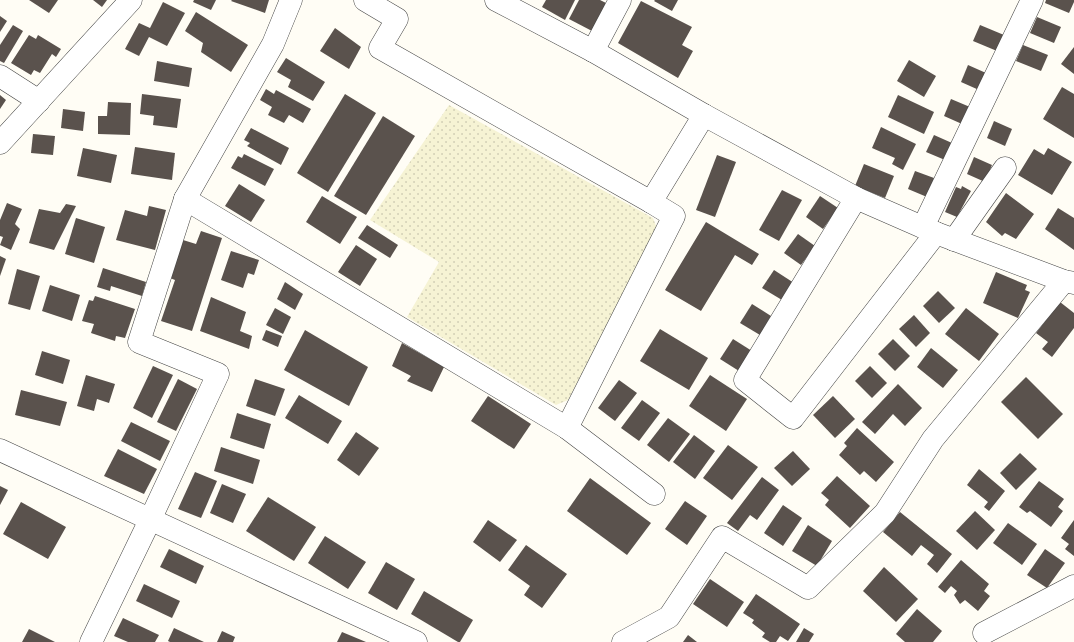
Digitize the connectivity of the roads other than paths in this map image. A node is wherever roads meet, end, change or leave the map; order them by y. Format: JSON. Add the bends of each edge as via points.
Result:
{"nodes":[{"id":1,"x":132,"y":0,"type":"edge"},
{"id":2,"x":291,"y":0,"type":"edge"},
{"id":3,"x":365,"y":0,"type":"edge"},
{"id":4,"x":496,"y":0,"type":"edge"},
{"id":5,"x":620,"y":0,"type":"edge"},
{"id":6,"x":1032,"y":0,"type":"edge"},
{"id":7,"x":526,"y":7,"type":"edge"},
{"id":8,"x":593,"y":51,"type":"junction"},
{"id":9,"x":0,"y":76,"type":"edge"},
{"id":10,"x":39,"y":101,"type":"junction"},
{"id":11,"x":704,"y":115,"type":"junction"},
{"id":12,"x":0,"y":143,"type":"edge"},
{"id":13,"x":1005,"y":168,"type":"dead end"},
{"id":14,"x":856,"y":198,"type":"junction"},
{"id":15,"x":185,"y":199,"type":"junction"},
{"id":16,"x":651,"y":202,"type":"junction"},
{"id":17,"x":938,"y":233,"type":"junction"},
{"id":18,"x":1069,"y":282,"type":"edge"},
{"id":19,"x":567,"y":428,"type":"junction"},
{"id":20,"x":0,"y":450,"type":"edge"},
{"id":21,"x":654,"y":494,"type":"dead end"},
{"id":22,"x":150,"y":520,"type":"junction"},
{"id":23,"x":1074,"y":586,"type":"edge"},
{"id":24,"x":984,"y":633,"type":"dead end"},
{"id":25,"x":92,"y":642,"type":"edge"},
{"id":26,"x":416,"y":642,"type":"edge"},
{"id":27,"x":623,"y":642,"type":"edge"}],
"edges":[{"from":1,"to":10,"type":"street"},
{"from":2,"to":15,"type":"street","via":[[274,44]]},
{"from":3,"to":16,"type":"street","via":[[397,19],[380,48]]},
{"from":4,"to":7,"type":"street"},
{"from":5,"to":8,"type":"street"},
{"from":6,"to":17,"type":"street"},
{"from":7,"to":8,"type":"street"},
{"from":8,"to":11,"type":"street"},
{"from":9,"to":10,"type":"street"},
{"from":10,"to":12,"type":"street"},
{"from":11,"to":14,"type":"street"},
{"from":11,"to":16,"type":"street"},
{"from":13,"to":17,"type":"street"},
{"from":14,"to":17,"type":"street"},
{"from":14,"to":17,"type":"street","via":[[745,380],[793,418]]},
{"from":15,"to":19,"type":"street"},
{"from":15,"to":22,"type":"street","via":[[139,342],[218,374]]},
{"from":16,"to":19,"type":"street","via":[[674,216]]},
{"from":17,"to":18,"type":"street"},
{"from":18,"to":27,"type":"street","via":[[933,439],[885,513],[808,588],[722,537],[669,617]]},
{"from":19,"to":21,"type":"street"},
{"from":20,"to":22,"type":"street"},
{"from":22,"to":25,"type":"street"},
{"from":22,"to":26,"type":"street"},
{"from":23,"to":24,"type":"street"}]}
